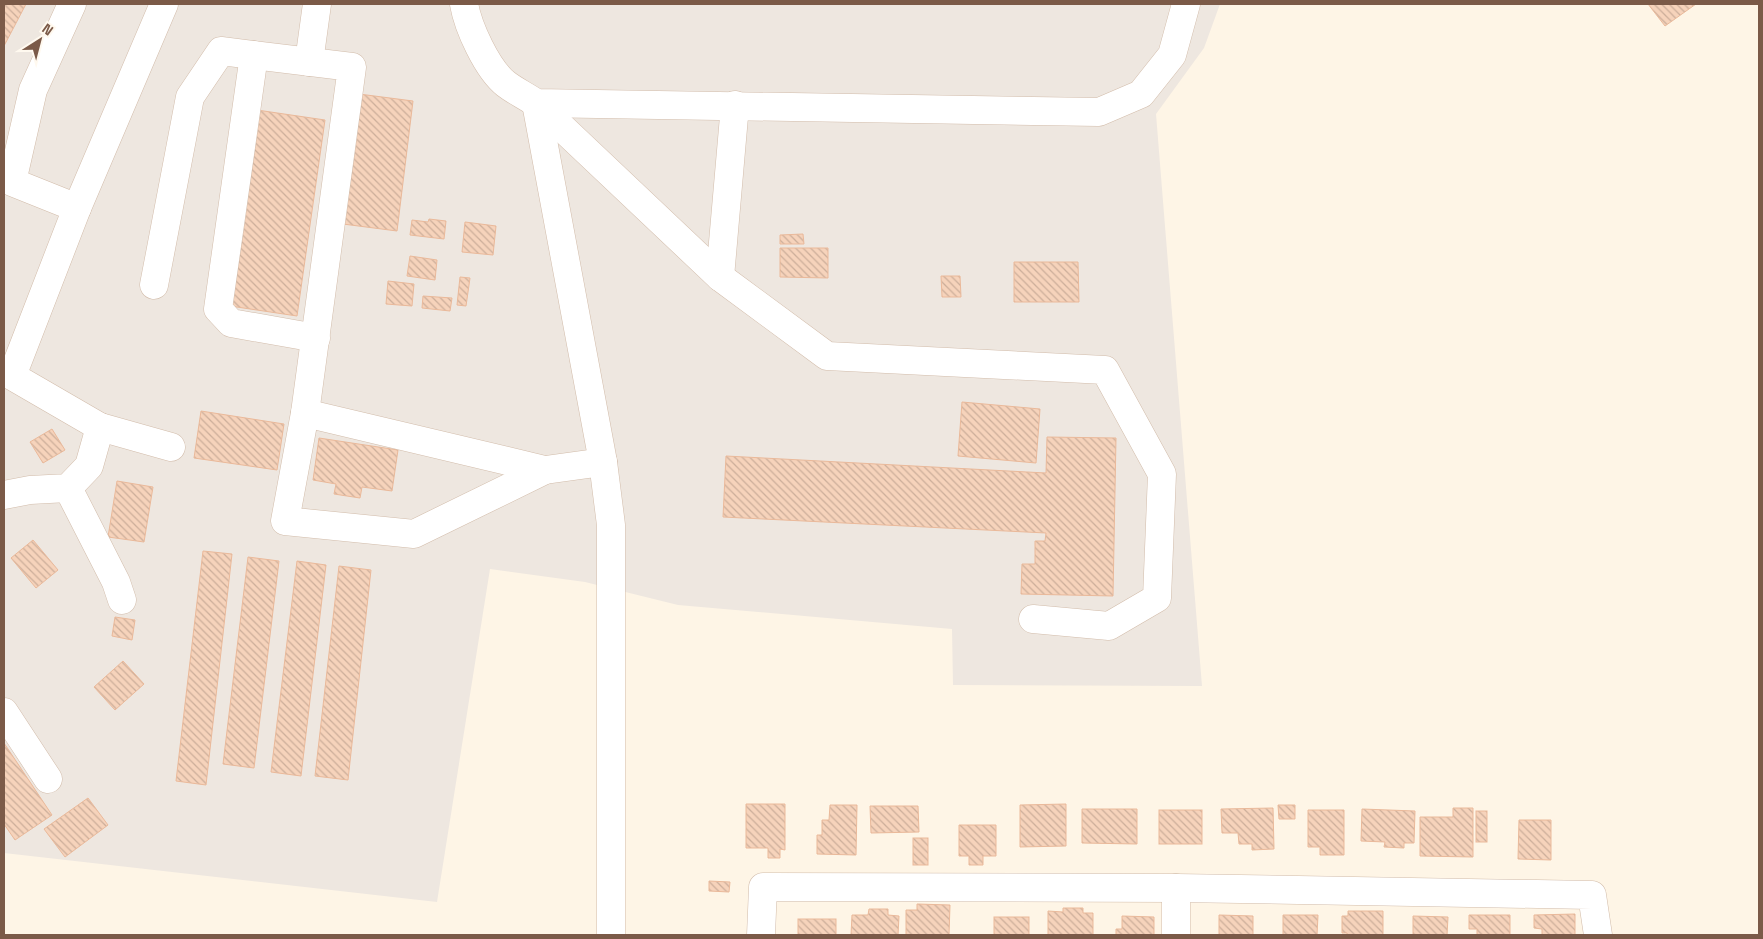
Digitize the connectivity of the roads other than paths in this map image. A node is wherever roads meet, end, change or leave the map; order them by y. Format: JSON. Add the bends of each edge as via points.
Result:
{"nodes":[{"id":1,"x":72,"y":4,"type":"edge"},
{"id":2,"x":164,"y":4,"type":"edge"},
{"id":3,"x":316,"y":4,"type":"edge"},
{"id":4,"x":464,"y":4,"type":"edge"},
{"id":5,"x":1186,"y":4,"type":"edge"},
{"id":6,"x":254,"y":55,"type":"junction"},
{"id":7,"x":309,"y":62,"type":"junction"},
{"id":8,"x":536,"y":103,"type":"junction"},
{"id":9,"x":735,"y":105,"type":"junction"},
{"id":10,"x":8,"y":192,"type":"edge"},
{"id":11,"x":77,"y":208,"type":"junction"},
{"id":12,"x":720,"y":277,"type":"junction"},
{"id":13,"x":154,"y":285,"type":"dead end"},
{"id":14,"x":316,"y":338,"type":"junction"},
{"id":15,"x":8,"y":385,"type":"edge"},
{"id":16,"x":305,"y":414,"type":"junction"},
{"id":17,"x":100,"y":427,"type":"junction"},
{"id":18,"x":170,"y":446,"type":"dead end"},
{"id":19,"x":603,"y":462,"type":"junction"},
{"id":20,"x":545,"y":470,"type":"junction"},
{"id":21,"x":68,"y":488,"type":"junction"},
{"id":22,"x":4,"y":495,"type":"edge"},
{"id":23,"x":122,"y":600,"type":"dead end"},
{"id":24,"x":1033,"y":619,"type":"dead end"},
{"id":25,"x":4,"y":712,"type":"edge"},
{"id":26,"x":48,"y":779,"type":"dead end"},
{"id":27,"x":1176,"y":888,"type":"junction"},
{"id":28,"x":612,"y":935,"type":"edge"},
{"id":29,"x":762,"y":935,"type":"edge"},
{"id":30,"x":1176,"y":935,"type":"edge"},
{"id":31,"x":1598,"y":935,"type":"edge"}],
"edges":[{"from":1,"to":10,"type":"street","via":[[33,90]]},
{"from":2,"to":11,"type":"street"},
{"from":3,"to":7,"type":"street"},
{"from":4,"to":8,"type":"street","via":[[466,17],[485,59],[504,82]]},
{"from":5,"to":9,"type":"street","via":[[1172,55],[1142,94],[1099,112]]},
{"from":6,"to":7,"type":"street"},
{"from":6,"to":13,"type":"street","via":[[221,51],[190,97]]},
{"from":6,"to":14,"type":"street","via":[[218,309],[231,323]]},
{"from":7,"to":14,"type":"street","via":[[352,67]]},
{"from":8,"to":9,"type":"street"},
{"from":8,"to":12,"type":"street"},
{"from":8,"to":19,"type":"street"},
{"from":9,"to":12,"type":"street"},
{"from":10,"to":11,"type":"street"},
{"from":11,"to":15,"type":"street"},
{"from":12,"to":24,"type":"street","via":[[827,356],[1106,370],[1162,474],[1157,598],[1109,626]]},
{"from":14,"to":16,"type":"street"},
{"from":15,"to":17,"type":"street"},
{"from":16,"to":20,"type":"street"},
{"from":16,"to":20,"type":"street","via":[[285,521],[414,534]]},
{"from":17,"to":18,"type":"street"},
{"from":17,"to":21,"type":"street","via":[[89,466]]},
{"from":19,"to":20,"type":"street"},
{"from":19,"to":28,"type":"street","via":[[611,525]]},
{"from":21,"to":22,"type":"street"},
{"from":21,"to":23,"type":"street"},
{"from":25,"to":26,"type":"street"},
{"from":27,"to":29,"type":"street","via":[[762,887]]},
{"from":27,"to":30,"type":"street"},
{"from":27,"to":31,"type":"street","via":[[1592,895]]}]}
